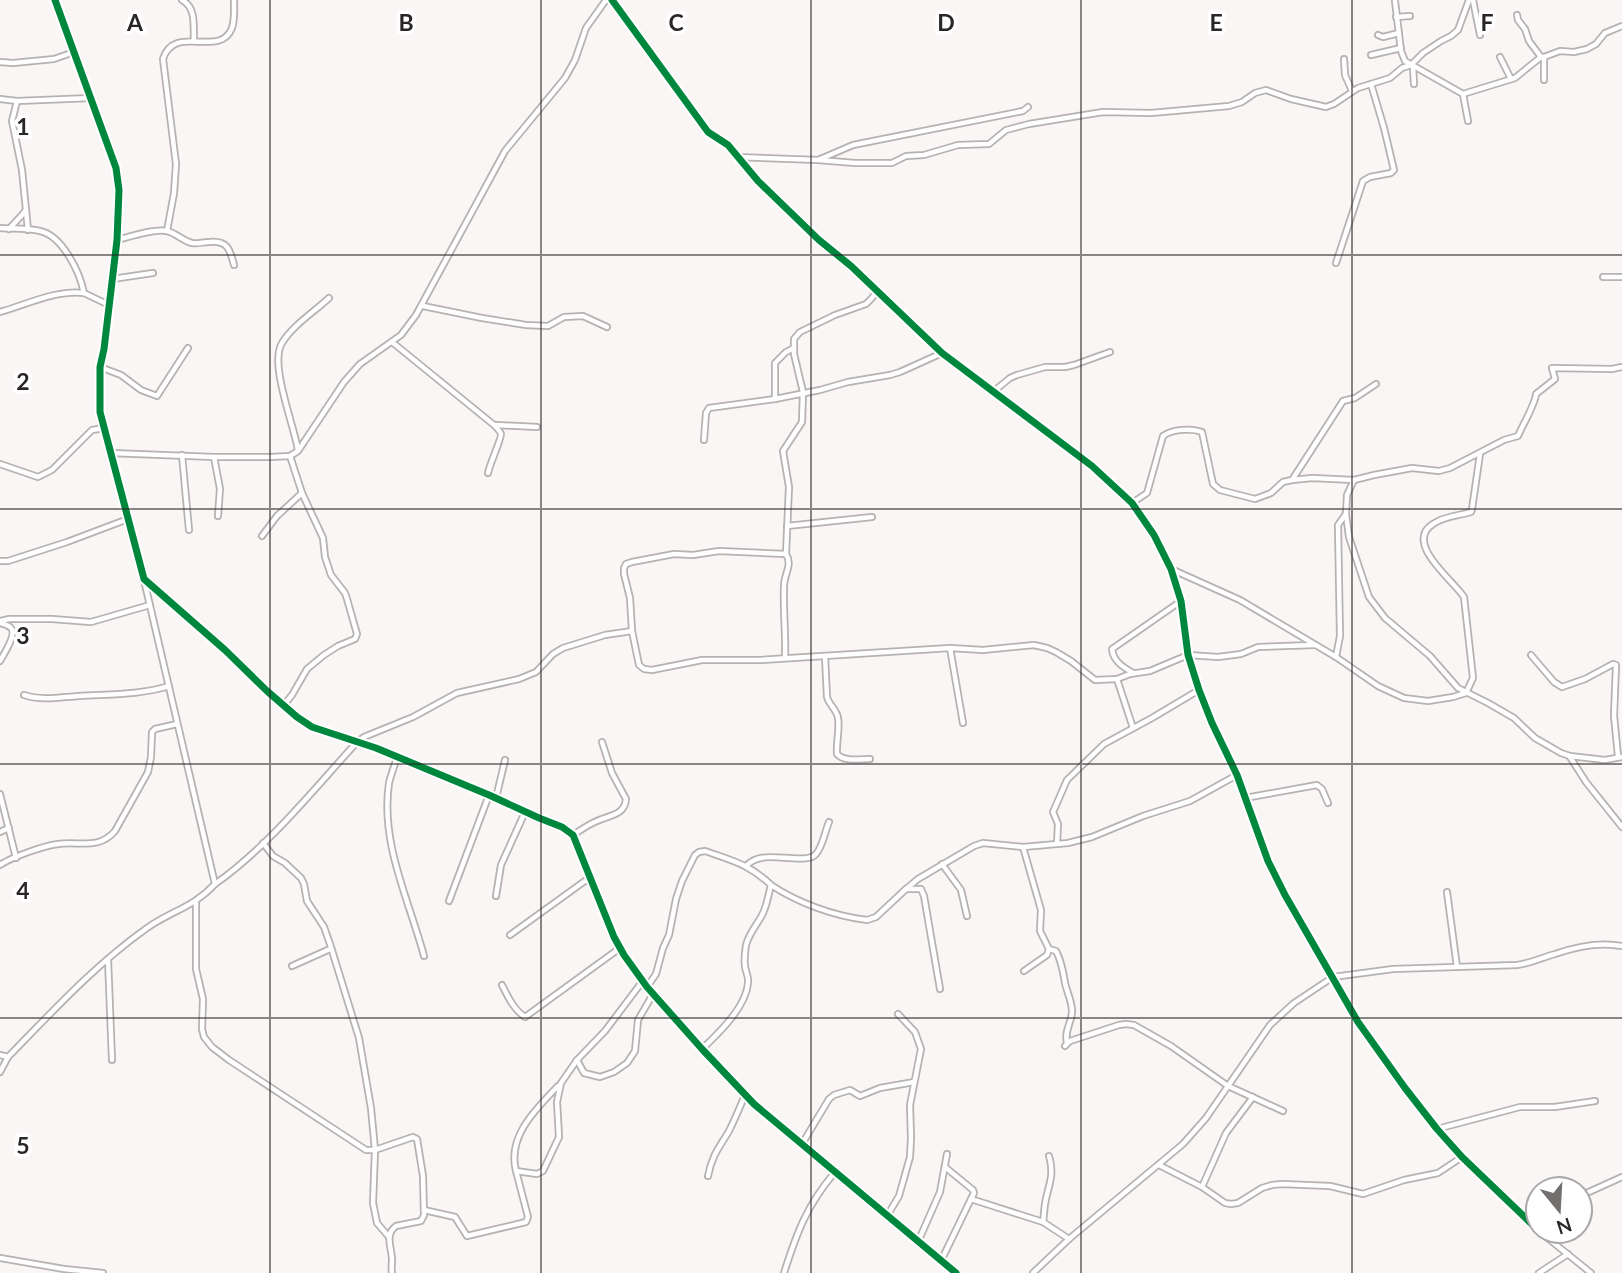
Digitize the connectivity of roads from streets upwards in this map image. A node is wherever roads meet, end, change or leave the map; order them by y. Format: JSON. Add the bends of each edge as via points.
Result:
{"nodes":[{"id":1,"x":55,"y":0,"type":"edge"},
{"id":2,"x":182,"y":0,"type":"edge"},
{"id":3,"x":234,"y":0,"type":"edge"},
{"id":4,"x":606,"y":0,"type":"edge"},
{"id":5,"x":611,"y":0,"type":"edge"},
{"id":6,"x":1471,"y":0,"type":"edge"},
{"id":7,"x":1395,"y":1,"type":"edge"},
{"id":8,"x":1517,"y":15,"type":"dead end"},
{"id":9,"x":1410,"y":16,"type":"dead end"},
{"id":10,"x":1396,"y":17,"type":"junction"},
{"id":11,"x":1622,"y":26,"type":"edge"},
{"id":12,"x":1399,"y":33,"type":"junction"},
{"id":13,"x":1378,"y":35,"type":"dead end"},
{"id":14,"x":1480,"y":35,"type":"dead end"},
{"id":15,"x":194,"y":41,"type":"junction"},
{"id":16,"x":1401,"y":48,"type":"junction"},
{"id":17,"x":74,"y":52,"type":"junction"},
{"id":18,"x":1371,"y":55,"type":"dead end"},
{"id":19,"x":1500,"y":57,"type":"dead end"},
{"id":20,"x":1542,"y":57,"type":"junction"},
{"id":21,"x":1344,"y":59,"type":"dead end"},
{"id":22,"x":0,"y":62,"type":"edge"},
{"id":23,"x":1412,"y":66,"type":"junction"},
{"id":24,"x":1511,"y":79,"type":"junction"},
{"id":25,"x":1544,"y":80,"type":"dead end"},
{"id":26,"x":1371,"y":84,"type":"junction"},
{"id":27,"x":1414,"y":84,"type":"dead end"},
{"id":28,"x":1352,"y":91,"type":"junction"},
{"id":29,"x":1463,"y":94,"type":"junction"},
{"id":30,"x":91,"y":98,"type":"junction"},
{"id":31,"x":0,"y":99,"type":"edge"},
{"id":32,"x":17,"y":100,"type":"junction"},
{"id":33,"x":1028,"y":107,"type":"dead end"},
{"id":34,"x":1468,"y":121,"type":"dead end"},
{"id":35,"x":737,"y":157,"type":"junction"},
{"id":36,"x":818,"y":160,"type":"junction"},
{"id":37,"x":26,"y":209,"type":"junction"},
{"id":38,"x":0,"y":229,"type":"edge"},
{"id":39,"x":9,"y":229,"type":"junction"},
{"id":40,"x":28,"y":230,"type":"junction"},
{"id":41,"x":167,"y":231,"type":"junction"},
{"id":42,"x":117,"y":240,"type":"junction"},
{"id":43,"x":1336,"y":262,"type":"dead end"},
{"id":44,"x":234,"y":265,"type":"dead end"},
{"id":45,"x":153,"y":273,"type":"dead end"},
{"id":46,"x":1603,"y":277,"type":"dead end"},
{"id":47,"x":1622,"y":277,"type":"edge"},
{"id":48,"x":112,"y":279,"type":"junction"},
{"id":49,"x":1622,"y":284,"type":"edge"},
{"id":50,"x":877,"y":291,"type":"junction"},
{"id":51,"x":84,"y":293,"type":"junction"},
{"id":52,"x":329,"y":298,"type":"dead end"},
{"id":53,"x":109,"y":305,"type":"junction"},
{"id":54,"x":422,"y":306,"type":"junction"},
{"id":55,"x":0,"y":312,"type":"edge"},
{"id":56,"x":607,"y":327,"type":"dead end"},
{"id":57,"x":392,"y":342,"type":"junction"},
{"id":58,"x":188,"y":348,"type":"dead end"},
{"id":59,"x":794,"y":348,"type":"junction"},
{"id":60,"x":1110,"y":352,"type":"dead end"},
{"id":61,"x":942,"y":353,"type":"junction"},
{"id":62,"x":100,"y":367,"type":"junction"},
{"id":63,"x":1622,"y":367,"type":"edge"},
{"id":64,"x":1376,"y":384,"type":"dead end"},
{"id":65,"x":803,"y":392,"type":"junction"},
{"id":66,"x":993,"y":392,"type":"junction"},
{"id":67,"x":775,"y":399,"type":"junction"},
{"id":68,"x":494,"y":425,"type":"junction"},
{"id":69,"x":537,"y":427,"type":"dead end"},
{"id":70,"x":104,"y":428,"type":"junction"},
{"id":71,"x":704,"y":440,"type":"dead end"},
{"id":72,"x":298,"y":450,"type":"junction"},
{"id":73,"x":111,"y":453,"type":"junction"},
{"id":74,"x":1480,"y":453,"type":"junction"},
{"id":75,"x":182,"y":455,"type":"junction"},
{"id":76,"x":290,"y":456,"type":"junction"},
{"id":77,"x":214,"y":457,"type":"junction"},
{"id":78,"x":0,"y":464,"type":"edge"},
{"id":79,"x":488,"y":473,"type":"dead end"},
{"id":80,"x":1292,"y":480,"type":"junction"},
{"id":81,"x":1354,"y":480,"type":"junction"},
{"id":82,"x":302,"y":493,"type":"junction"},
{"id":83,"x":1132,"y":503,"type":"junction"},
{"id":84,"x":1346,"y":514,"type":"junction"},
{"id":85,"x":218,"y":516,"type":"dead end"},
{"id":86,"x":872,"y":517,"type":"dead end"},
{"id":87,"x":128,"y":519,"type":"junction"},
{"id":88,"x":787,"y":526,"type":"junction"},
{"id":89,"x":189,"y":530,"type":"dead end"},
{"id":90,"x":262,"y":536,"type":"dead end"},
{"id":91,"x":786,"y":554,"type":"junction"},
{"id":92,"x":0,"y":561,"type":"edge"},
{"id":93,"x":1171,"y":569,"type":"junction"},
{"id":94,"x":144,"y":579,"type":"junction"},
{"id":95,"x":1181,"y":601,"type":"junction"},
{"id":96,"x":150,"y":605,"type":"junction"},
{"id":97,"x":0,"y":622,"type":"edge"},
{"id":98,"x":632,"y":631,"type":"junction"},
{"id":99,"x":1315,"y":645,"type":"junction"},
{"id":100,"x":950,"y":648,"type":"junction"},
{"id":101,"x":1188,"y":655,"type":"junction"},
{"id":102,"x":1531,"y":655,"type":"dead end"},
{"id":103,"x":825,"y":656,"type":"junction"},
{"id":104,"x":1336,"y":657,"type":"junction"},
{"id":105,"x":785,"y":659,"type":"junction"},
{"id":106,"x":0,"y":661,"type":"edge"},
{"id":107,"x":1133,"y":673,"type":"junction"},
{"id":108,"x":1117,"y":678,"type":"junction"},
{"id":109,"x":169,"y":687,"type":"junction"},
{"id":110,"x":1199,"y":690,"type":"junction"},
{"id":111,"x":1466,"y":693,"type":"junction"},
{"id":112,"x":24,"y":695,"type":"dead end"},
{"id":113,"x":284,"y":705,"type":"junction"},
{"id":114,"x":962,"y":723,"type":"dead end"},
{"id":115,"x":177,"y":724,"type":"junction"},
{"id":116,"x":1133,"y":728,"type":"junction"},
{"id":117,"x":358,"y":741,"type":"junction"},
{"id":118,"x":602,"y":742,"type":"dead end"},
{"id":119,"x":1570,"y":756,"type":"junction"},
{"id":120,"x":397,"y":757,"type":"junction"},
{"id":121,"x":1620,"y":757,"type":"edge"},
{"id":122,"x":870,"y":759,"type":"dead end"},
{"id":123,"x":505,"y":760,"type":"dead end"},
{"id":124,"x":1237,"y":775,"type":"junction"},
{"id":125,"x":0,"y":794,"type":"edge"},
{"id":126,"x":489,"y":795,"type":"junction"},
{"id":127,"x":496,"y":798,"type":"junction"},
{"id":128,"x":1245,"y":798,"type":"junction"},
{"id":129,"x":1328,"y":803,"type":"dead end"},
{"id":130,"x":525,"y":812,"type":"junction"},
{"id":131,"x":829,"y":822,"type":"dead end"},
{"id":132,"x":1622,"y":827,"type":"edge"},
{"id":133,"x":9,"y":828,"type":"junction"},
{"id":134,"x":0,"y":832,"type":"edge"},
{"id":135,"x":573,"y":835,"type":"junction"},
{"id":136,"x":263,"y":843,"type":"junction"},
{"id":137,"x":1057,"y":844,"type":"junction"},
{"id":138,"x":1023,"y":847,"type":"junction"},
{"id":139,"x":16,"y":858,"type":"junction"},
{"id":140,"x":942,"y":864,"type":"junction"},
{"id":141,"x":0,"y":865,"type":"edge"},
{"id":142,"x":746,"y":866,"type":"junction"},
{"id":143,"x":589,"y":878,"type":"junction"},
{"id":144,"x":918,"y":879,"type":"junction"},
{"id":145,"x":215,"y":884,"type":"junction"},
{"id":146,"x":771,"y":885,"type":"junction"},
{"id":147,"x":906,"y":889,"type":"junction"},
{"id":148,"x":921,"y":890,"type":"junction"},
{"id":149,"x":1447,"y":892,"type":"dead end"},
{"id":150,"x":496,"y":896,"type":"dead end"},
{"id":151,"x":449,"y":901,"type":"dead end"},
{"id":152,"x":196,"y":902,"type":"junction"},
{"id":153,"x":967,"y":916,"type":"dead end"},
{"id":154,"x":510,"y":936,"type":"dead end"},
{"id":155,"x":1622,"y":946,"type":"edge"},
{"id":156,"x":620,"y":948,"type":"junction"},
{"id":157,"x":330,"y":949,"type":"junction"},
{"id":158,"x":1049,"y":950,"type":"junction"},
{"id":159,"x":424,"y":956,"type":"dead end"},
{"id":160,"x":108,"y":958,"type":"junction"},
{"id":161,"x":292,"y":966,"type":"dead end"},
{"id":162,"x":1457,"y":967,"type":"junction"},
{"id":163,"x":1024,"y":971,"type":"dead end"},
{"id":164,"x":1333,"y":977,"type":"junction"},
{"id":165,"x":642,"y":982,"type":"junction"},
{"id":166,"x":502,"y":985,"type":"dead end"},
{"id":167,"x":647,"y":987,"type":"junction"},
{"id":168,"x":940,"y":989,"type":"dead end"},
{"id":169,"x":653,"y":994,"type":"junction"},
{"id":170,"x":898,"y":1014,"type":"dead end"},
{"id":171,"x":702,"y":1049,"type":"junction"},
{"id":172,"x":0,"y":1055,"type":"edge"},
{"id":173,"x":8,"y":1057,"type":"junction"},
{"id":174,"x":112,"y":1060,"type":"dead end"},
{"id":175,"x":578,"y":1060,"type":"junction"},
{"id":176,"x":0,"y":1072,"type":"edge"},
{"id":177,"x":914,"y":1082,"type":"junction"},
{"id":178,"x":562,"y":1083,"type":"junction"},
{"id":179,"x":1228,"y":1086,"type":"junction"},
{"id":180,"x":745,"y":1095,"type":"junction"},
{"id":181,"x":1253,"y":1097,"type":"junction"},
{"id":182,"x":1595,"y":1101,"type":"dead end"},
{"id":183,"x":1283,"y":1111,"type":"dead end"},
{"id":184,"x":1437,"y":1129,"type":"junction"},
{"id":185,"x":802,"y":1144,"type":"junction"},
{"id":186,"x":376,"y":1150,"type":"junction"},
{"id":187,"x":947,"y":1154,"type":"dead end"},
{"id":188,"x":1049,"y":1156,"type":"dead end"},
{"id":189,"x":1462,"y":1157,"type":"junction"},
{"id":190,"x":1159,"y":1165,"type":"junction"},
{"id":191,"x":945,"y":1167,"type":"junction"},
{"id":192,"x":516,"y":1171,"type":"junction"},
{"id":193,"x":835,"y":1172,"type":"junction"},
{"id":194,"x":708,"y":1176,"type":"dead end"},
{"id":195,"x":1622,"y":1177,"type":"edge"},
{"id":196,"x":1202,"y":1187,"type":"junction"},
{"id":197,"x":1594,"y":1190,"type":"edge"},
{"id":198,"x":971,"y":1199,"type":"junction"},
{"id":199,"x":424,"y":1210,"type":"junction"},
{"id":200,"x":887,"y":1216,"type":"junction"},
{"id":201,"x":1524,"y":1217,"type":"edge"},
{"id":202,"x":1043,"y":1222,"type":"junction"},
{"id":203,"x":389,"y":1238,"type":"junction"},
{"id":204,"x":1069,"y":1239,"type":"junction"},
{"id":205,"x":918,"y":1242,"type":"junction"},
{"id":206,"x":1557,"y":1245,"type":"edge"},
{"id":207,"x":1568,"y":1254,"type":"junction"},
{"id":208,"x":0,"y":1258,"type":"edge"},
{"id":209,"x":941,"y":1261,"type":"junction"},
{"id":210,"x":103,"y":1273,"type":"edge"},
{"id":211,"x":392,"y":1273,"type":"edge"},
{"id":212,"x":784,"y":1273,"type":"edge"},
{"id":213,"x":956,"y":1273,"type":"edge"},
{"id":214,"x":1033,"y":1273,"type":"edge"},
{"id":215,"x":1539,"y":1273,"type":"edge"},
{"id":216,"x":1591,"y":1273,"type":"edge"}],
"edges":[{"from":1,"to":17,"type":"street"},
{"from":2,"to":15,"type":"street","via":[[192,9]]},
{"from":3,"to":15,"type":"street","via":[[232,28],[226,37]]},
{"from":4,"to":54,"type":"street","via":[[586,28],[565,78],[505,151]]},
{"from":5,"to":35,"type":"street","via":[[709,132]]},
{"from":6,"to":14,"type":"street"},
{"from":6,"to":23,"type":"street","via":[[1458,30]]},
{"from":7,"to":10,"type":"street"},
{"from":8,"to":20,"type":"street"},
{"from":9,"to":10,"type":"street"},
{"from":10,"to":12,"type":"street"},
{"from":11,"to":20,"type":"street","via":[[1587,49]]},
{"from":12,"to":13,"type":"street"},
{"from":12,"to":16,"type":"street"},
{"from":15,"to":41,"type":"street","via":[[176,43],[163,59],[176,164]]},
{"from":16,"to":18,"type":"street"},
{"from":16,"to":23,"type":"street"},
{"from":17,"to":22,"type":"street","via":[[54,59]]},
{"from":17,"to":30,"type":"street"},
{"from":19,"to":24,"type":"street"},
{"from":20,"to":24,"type":"street"},
{"from":20,"to":25,"type":"street"},
{"from":21,"to":28,"type":"street"},
{"from":23,"to":26,"type":"street"},
{"from":23,"to":27,"type":"street"},
{"from":23,"to":29,"type":"street"},
{"from":24,"to":29,"type":"street"},
{"from":26,"to":28,"type":"street"},
{"from":26,"to":43,"type":"street","via":[[1394,170],[1363,181]]},
{"from":28,"to":36,"type":"street","via":[[1326,107],[1266,90],[1229,106],[1103,112],[1029,124],[1006,130],[989,144],[958,145],[892,163]]},
{"from":29,"to":34,"type":"street"},
{"from":30,"to":32,"type":"street"},
{"from":30,"to":42,"type":"street","via":[[116,168]]},
{"from":31,"to":32,"type":"street"},
{"from":32,"to":37,"type":"street","via":[[12,121]]},
{"from":33,"to":36,"type":"street","via":[[853,145]]},
{"from":35,"to":36,"type":"street"},
{"from":35,"to":50,"type":"street"},
{"from":37,"to":39,"type":"street"},
{"from":37,"to":40,"type":"street"},
{"from":38,"to":39,"type":"street"},
{"from":39,"to":40,"type":"street"},
{"from":40,"to":51,"type":"street","via":[[43,231],[59,242]]},
{"from":41,"to":42,"type":"street"},
{"from":41,"to":44,"type":"street","via":[[194,244],[226,245]]},
{"from":42,"to":48,"type":"street"},
{"from":45,"to":48,"type":"street"},
{"from":46,"to":47,"type":"street"},
{"from":47,"to":49,"type":"street"},
{"from":48,"to":53,"type":"street"},
{"from":50,"to":59,"type":"street","via":[[866,304],[800,332]]},
{"from":50,"to":61,"type":"street"},
{"from":51,"to":53,"type":"street"},
{"from":51,"to":55,"type":"street","via":[[42,298]]},
{"from":52,"to":72,"type":"street","via":[[280,346],[282,391]]},
{"from":53,"to":62,"type":"street"},
{"from":54,"to":56,"type":"street","via":[[513,324],[548,326],[564,317],[583,316]]},
{"from":54,"to":57,"type":"street"},
{"from":57,"to":68,"type":"street"},
{"from":57,"to":72,"type":"street","via":[[360,364],[344,382]]},
{"from":58,"to":62,"type":"street","via":[[157,396]]},
{"from":59,"to":65,"type":"street"},
{"from":59,"to":67,"type":"street","via":[[775,363]]},
{"from":60,"to":66,"type":"street","via":[[1074,365],[1017,375]]},
{"from":61,"to":65,"type":"street","via":[[890,375]]},
{"from":61,"to":66,"type":"street"},
{"from":62,"to":70,"type":"street"},
{"from":63,"to":74,"type":"street","via":[[1552,368],[1555,379],[1536,394],[1518,436]]},
{"from":64,"to":80,"type":"street","via":[[1343,401]]},
{"from":65,"to":67,"type":"street"},
{"from":65,"to":88,"type":"street","via":[[802,422],[783,451],[789,487]]},
{"from":66,"to":83,"type":"street","via":[[1092,466]]},
{"from":67,"to":71,"type":"street","via":[[709,408]]},
{"from":68,"to":69,"type":"street"},
{"from":68,"to":79,"type":"street","via":[[501,438]]},
{"from":70,"to":73,"type":"street"},
{"from":70,"to":78,"type":"street","via":[[92,430],[52,470],[38,477]]},
{"from":72,"to":76,"type":"street"},
{"from":73,"to":75,"type":"street"},
{"from":73,"to":87,"type":"street"},
{"from":74,"to":81,"type":"street","via":[[1439,471],[1412,468]]},
{"from":74,"to":111,"type":"street","via":[[1471,512],[1431,524],[1424,536],[1429,555],[1464,597],[1473,678]]},
{"from":75,"to":77,"type":"street"},
{"from":75,"to":89,"type":"street"},
{"from":76,"to":77,"type":"street"},
{"from":76,"to":82,"type":"street"},
{"from":77,"to":85,"type":"street","via":[[220,489]]},
{"from":80,"to":81,"type":"street"},
{"from":80,"to":83,"type":"street","via":[[1255,499],[1220,491],[1213,484],[1202,432],[1171,431],[1163,436],[1147,493]]},
{"from":81,"to":84,"type":"street","via":[[1346,495]]},
{"from":82,"to":90,"type":"street"},
{"from":82,"to":113,"type":"street","via":[[357,634],[307,669]]},
{"from":83,"to":93,"type":"street"},
{"from":84,"to":104,"type":"street","via":[[1338,525],[1340,636]]},
{"from":84,"to":111,"type":"street","via":[[1369,597],[1385,618]]},
{"from":86,"to":88,"type":"street"},
{"from":87,"to":92,"type":"street"},
{"from":87,"to":94,"type":"street"},
{"from":88,"to":91,"type":"street"},
{"from":91,"to":98,"type":"street","via":[[719,551],[626,564]]},
{"from":91,"to":105,"type":"street"},
{"from":93,"to":95,"type":"street"},
{"from":93,"to":99,"type":"street","via":[[1240,600]]},
{"from":94,"to":96,"type":"street"},
{"from":94,"to":113,"type":"street"},
{"from":95,"to":101,"type":"street"},
{"from":95,"to":107,"type":"street","via":[[1112,649],[1117,662]]},
{"from":96,"to":97,"type":"street","via":[[91,622]]},
{"from":96,"to":109,"type":"street"},
{"from":97,"to":106,"type":"street","via":[[12,628],[13,634]]},
{"from":98,"to":105,"type":"street","via":[[639,665],[644,669],[702,660]]},
{"from":98,"to":117,"type":"street","via":[[563,648],[536,672],[457,693]]},
{"from":99,"to":101,"type":"street","via":[[1258,647],[1218,657]]},
{"from":99,"to":104,"type":"street"},
{"from":100,"to":103,"type":"street"},
{"from":100,"to":108,"type":"street","via":[[1034,645],[1056,652],[1095,680]]},
{"from":100,"to":114,"type":"street"},
{"from":101,"to":107,"type":"street"},
{"from":101,"to":110,"type":"street"},
{"from":102,"to":121,"type":"street","via":[[1562,687],[1616,665],[1614,716]]},
{"from":103,"to":105,"type":"street"},
{"from":103,"to":122,"type":"street","via":[[827,697],[839,721],[837,754],[843,759]]},
{"from":104,"to":111,"type":"street","via":[[1404,698],[1428,701]]},
{"from":107,"to":108,"type":"street"},
{"from":108,"to":116,"type":"street"},
{"from":109,"to":112,"type":"street","via":[[41,699]]},
{"from":109,"to":115,"type":"street"},
{"from":110,"to":116,"type":"street"},
{"from":110,"to":124,"type":"street"},
{"from":111,"to":119,"type":"street"},
{"from":113,"to":117,"type":"street","via":[[312,727]]},
{"from":115,"to":139,"type":"street","via":[[152,732],[148,772],[110,838],[91,844],[55,844]]},
{"from":115,"to":145,"type":"street"},
{"from":116,"to":137,"type":"street","via":[[1104,744],[1066,780],[1053,812]]},
{"from":117,"to":120,"type":"street"},
{"from":117,"to":136,"type":"street"},
{"from":118,"to":135,"type":"street","via":[[627,803],[619,813]]},
{"from":119,"to":121,"type":"street"},
{"from":119,"to":132,"type":"street"},
{"from":120,"to":126,"type":"street"},
{"from":120,"to":159,"type":"street","via":[[389,782],[389,833]]},
{"from":123,"to":127,"type":"street"},
{"from":124,"to":128,"type":"street"},
{"from":124,"to":137,"type":"street","via":[[1190,801],[1092,837]]},
{"from":125,"to":133,"type":"street"},
{"from":126,"to":127,"type":"street"},
{"from":126,"to":151,"type":"street"},
{"from":127,"to":130,"type":"street"},
{"from":128,"to":129,"type":"street","via":[[1317,785]]},
{"from":128,"to":164,"type":"street","via":[[1268,861]]},
{"from":130,"to":135,"type":"street"},
{"from":130,"to":150,"type":"street","via":[[501,865]]},
{"from":131,"to":142,"type":"street","via":[[813,856],[762,857]]},
{"from":133,"to":134,"type":"street"},
{"from":133,"to":139,"type":"street"},
{"from":135,"to":143,"type":"street"},
{"from":136,"to":145,"type":"street"},
{"from":136,"to":157,"type":"street","via":[[301,878]]},
{"from":137,"to":138,"type":"street"},
{"from":138,"to":140,"type":"street","via":[[983,844]]},
{"from":138,"to":158,"type":"street","via":[[1042,915],[1040,931]]},
{"from":139,"to":141,"type":"street"},
{"from":140,"to":144,"type":"street"},
{"from":140,"to":153,"type":"street","via":[[961,890]]},
{"from":142,"to":146,"type":"street"},
{"from":142,"to":167,"type":"street","via":[[705,851],[695,855],[676,899],[658,967]]},
{"from":143,"to":154,"type":"street"},
{"from":143,"to":156,"type":"street"},
{"from":144,"to":147,"type":"street"},
{"from":144,"to":148,"type":"street"},
{"from":145,"to":152,"type":"street"},
{"from":146,"to":147,"type":"street","via":[[812,906],[867,920]]},
{"from":146,"to":171,"type":"street","via":[[746,948],[744,997],[733,1017]]},
{"from":147,"to":148,"type":"street"},
{"from":148,"to":168,"type":"street"},
{"from":149,"to":162,"type":"street"},
{"from":152,"to":160,"type":"street","via":[[149,926]]},
{"from":152,"to":186,"type":"street","via":[[196,969],[204,1037],[229,1060],[355,1143]]},
{"from":155,"to":162,"type":"street","via":[[1591,946],[1517,965]]},
{"from":156,"to":165,"type":"street"},
{"from":156,"to":166,"type":"street","via":[[525,1017]]},
{"from":157,"to":161,"type":"street"},
{"from":157,"to":186,"type":"street","via":[[359,1038]]},
{"from":158,"to":163,"type":"street"},
{"from":158,"to":179,"type":"street","via":[[1059,954],[1071,1006],[1066,1045],[1119,1025],[1134,1025]]},
{"from":160,"to":173,"type":"street"},
{"from":160,"to":174,"type":"street"},
{"from":162,"to":164,"type":"street"},
{"from":164,"to":179,"type":"street","via":[[1270,1025]]},
{"from":164,"to":184,"type":"street","via":[[1358,1022]]},
{"from":165,"to":167,"type":"street"},
{"from":165,"to":175,"type":"street"},
{"from":167,"to":169,"type":"street"},
{"from":169,"to":171,"type":"street"},
{"from":169,"to":175,"type":"street","via":[[638,1020],[635,1051],[627,1063],[600,1077],[584,1073]]},
{"from":170,"to":177,"type":"street","via":[[920,1043]]},
{"from":171,"to":180,"type":"street"},
{"from":172,"to":173,"type":"street"},
{"from":173,"to":176,"type":"street"},
{"from":175,"to":178,"type":"street"},
{"from":177,"to":185,"type":"street","via":[[860,1096],[850,1090],[834,1095]]},
{"from":177,"to":200,"type":"street","via":[[909,1157],[899,1196]]},
{"from":178,"to":192,"type":"street","via":[[522,1130],[513,1159]]},
{"from":178,"to":192,"type":"street","via":[[556,1102],[559,1137],[543,1171]]},
{"from":179,"to":181,"type":"street"},
{"from":179,"to":190,"type":"street","via":[[1206,1118]]},
{"from":180,"to":185,"type":"street"},
{"from":180,"to":194,"type":"street"},
{"from":181,"to":183,"type":"street"},
{"from":181,"to":196,"type":"street","via":[[1226,1133]]},
{"from":182,"to":184,"type":"street","via":[[1520,1107]]},
{"from":184,"to":189,"type":"street"},
{"from":185,"to":193,"type":"street"},
{"from":186,"to":199,"type":"street","via":[[417,1139]]},
{"from":186,"to":203,"type":"street","via":[[373,1203],[377,1223]]},
{"from":187,"to":191,"type":"street"},
{"from":188,"to":202,"type":"street","via":[[1053,1171]]},
{"from":189,"to":196,"type":"street","via":[[1438,1173],[1363,1194],[1330,1186],[1282,1184],[1262,1188],[1231,1204]]},
{"from":189,"to":201,"type":"street"},
{"from":190,"to":196,"type":"street"},
{"from":190,"to":204,"type":"street"},
{"from":191,"to":198,"type":"street","via":[[973,1190]]},
{"from":191,"to":205,"type":"street","via":[[940,1192]]},
{"from":192,"to":199,"type":"street","via":[[526,1222],[467,1236],[455,1217]]},
{"from":193,"to":200,"type":"street"},
{"from":193,"to":212,"type":"street","via":[[807,1211]]},
{"from":195,"to":197,"type":"street"},
{"from":198,"to":202,"type":"street"},
{"from":198,"to":209,"type":"street"},
{"from":199,"to":203,"type":"street","via":[[421,1221],[392,1227]]},
{"from":200,"to":205,"type":"street"},
{"from":202,"to":204,"type":"street"},
{"from":203,"to":211,"type":"street"},
{"from":204,"to":214,"type":"street"},
{"from":205,"to":209,"type":"street"},
{"from":206,"to":207,"type":"street"},
{"from":207,"to":215,"type":"street"},
{"from":207,"to":216,"type":"street"},
{"from":208,"to":210,"type":"street"},
{"from":209,"to":213,"type":"street"}]}
